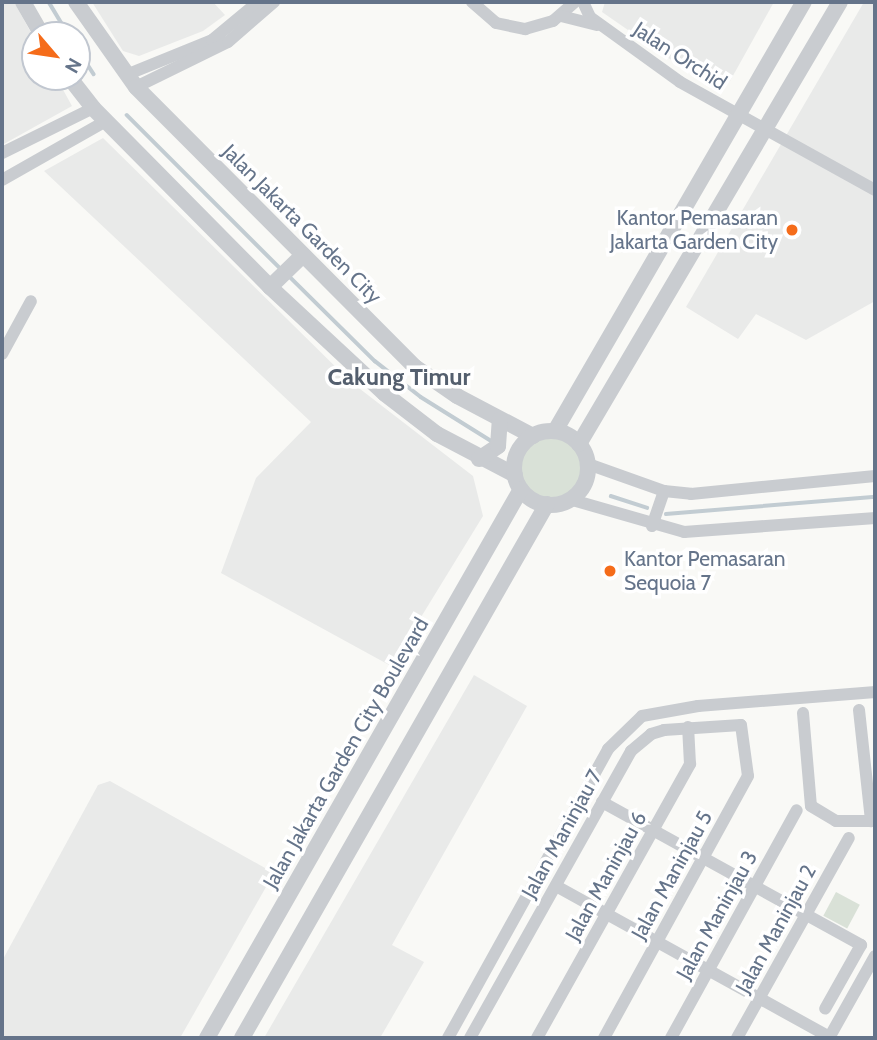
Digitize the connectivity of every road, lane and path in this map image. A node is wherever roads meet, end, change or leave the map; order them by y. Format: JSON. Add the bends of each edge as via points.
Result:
{"nodes":[{"id":1,"x":23,"y":2,"type":"edge"},
{"id":2,"x":76,"y":2,"type":"edge"},
{"id":3,"x":258,"y":2,"type":"edge"},
{"id":4,"x":274,"y":2,"type":"edge"},
{"id":5,"x":472,"y":2,"type":"edge"},
{"id":6,"x":575,"y":2,"type":"edge"},
{"id":7,"x":583,"y":2,"type":"edge"},
{"id":8,"x":804,"y":2,"type":"edge"},
{"id":9,"x":841,"y":2,"type":"edge"},
{"id":10,"x":561,"y":16,"type":"junction"},
{"id":11,"x":34,"y":21,"type":"edge"},
{"id":12,"x":601,"y":26,"type":"junction"},
{"id":13,"x":131,"y":81,"type":"junction"},
{"id":14,"x":80,"y":91,"type":"edge"},
{"id":15,"x":93,"y":108,"type":"junction"},
{"id":16,"x":738,"y":116,"type":"junction"},
{"id":17,"x":106,"y":121,"type":"junction"},
{"id":18,"x":764,"y":132,"type":"junction"},
{"id":19,"x":2,"y":153,"type":"edge"},
{"id":20,"x":2,"y":180,"type":"edge"},
{"id":21,"x":875,"y":190,"type":"edge"},
{"id":22,"x":299,"y":259,"type":"junction"},
{"id":23,"x":274,"y":284,"type":"junction"},
{"id":24,"x":31,"y":300,"type":"dead end"},
{"id":25,"x":2,"y":354,"type":"edge"},
{"id":26,"x":566,"y":412,"type":"junction"},
{"id":27,"x":500,"y":420,"type":"junction"},
{"id":28,"x":591,"y":424,"type":"junction"},
{"id":29,"x":555,"y":431,"type":"junction"},
{"id":30,"x":533,"y":436,"type":"junction"},
{"id":31,"x":579,"y":444,"type":"junction"},
{"id":32,"x":491,"y":450,"type":"junction"},
{"id":33,"x":588,"y":464,"type":"junction"},
{"id":34,"x":875,"y":477,"type":"edge"},
{"id":35,"x":518,"y":482,"type":"junction"},
{"id":36,"x":664,"y":491,"type":"junction"},
{"id":37,"x":569,"y":499,"type":"junction"},
{"id":38,"x":547,"y":504,"type":"junction"},
{"id":39,"x":875,"y":518,"type":"edge"},
{"id":40,"x":652,"y":526,"type":"junction"},
{"id":41,"x":875,"y":692,"type":"edge"},
{"id":42,"x":859,"y":710,"type":"dead end"},
{"id":43,"x":803,"y":713,"type":"dead end"},
{"id":44,"x":741,"y":725,"type":"joint"},
{"id":45,"x":688,"y":727,"type":"junction"},
{"id":46,"x":602,"y":802,"type":"junction"},
{"id":47,"x":797,"y":810,"type":"dead end"},
{"id":48,"x":873,"y":821,"type":"edge"},
{"id":49,"x":653,"y":830,"type":"junction"},
{"id":50,"x":849,"y":838,"type":"dead end"},
{"id":51,"x":704,"y":859,"type":"junction"},
{"id":52,"x":755,"y":886,"type":"junction"},
{"id":53,"x":554,"y":889,"type":"junction"},
{"id":54,"x":806,"y":915,"type":"junction"},
{"id":55,"x":605,"y":917,"type":"junction"},
{"id":56,"x":656,"y":945,"type":"junction"},
{"id":57,"x":875,"y":956,"type":"edge"},
{"id":58,"x":707,"y":973,"type":"junction"},
{"id":59,"x":757,"y":1002,"type":"junction"},
{"id":60,"x":825,"y":1009,"type":"dead end"},
{"id":61,"x":207,"y":1038,"type":"edge"},
{"id":62,"x":242,"y":1038,"type":"edge"},
{"id":63,"x":448,"y":1038,"type":"edge"},
{"id":64,"x":470,"y":1038,"type":"edge"},
{"id":65,"x":537,"y":1038,"type":"edge"},
{"id":66,"x":604,"y":1038,"type":"edge"},
{"id":67,"x":671,"y":1038,"type":"edge"},
{"id":68,"x":737,"y":1038,"type":"edge"},
{"id":69,"x":816,"y":1038,"type":"edge"},
{"id":70,"x":830,"y":1038,"type":"edge"}],
"edges":[{"from":1,"to":11,"type":"street"},
{"from":2,"to":13,"type":"street","name":"Jalan Jakarta Garden City"},
{"from":3,"to":13,"type":"street","via":[[212,40]]},
{"from":4,"to":13,"type":"street","via":[[228,41]]},
{"from":5,"to":10,"type":"street","via":[[488,18],[515,28],[544,25]]},
{"from":6,"to":10,"type":"street"},
{"from":7,"to":12,"type":"street"},
{"from":8,"to":16,"type":"street"},
{"from":9,"to":18,"type":"street"},
{"from":10,"to":12,"type":"street"},
{"from":12,"to":16,"type":"street","name":"Jalan Orchid"},
{"from":13,"to":22,"type":"street","name":"Jalan Jakarta Garden City"},
{"from":14,"to":15,"type":"street"},
{"from":15,"to":17,"type":"street"},
{"from":15,"to":19,"type":"street"},
{"from":16,"to":18,"type":"street","name":"Jalan Orchid"},
{"from":16,"to":26,"type":"street"},
{"from":17,"to":20,"type":"street"},
{"from":17,"to":23,"type":"street"},
{"from":18,"to":21,"type":"street","name":"Jalan Orchid"},
{"from":18,"to":28,"type":"street"},
{"from":22,"to":23,"type":"street"},
{"from":22,"to":27,"type":"street","name":"Jalan Jakarta Garden City","via":[[415,367]]},
{"from":23,"to":32,"type":"street","via":[[385,394]]},
{"from":24,"to":25,"type":"street"},
{"from":26,"to":28,"type":"street","via":[[574,427]]},
{"from":26,"to":29,"type":"street"},
{"from":27,"to":30,"type":"street","name":"Jalan Jakarta Garden City"},
{"from":27,"to":32,"type":"street"},
{"from":28,"to":31,"type":"street"},
{"from":29,"to":30,"type":"street"},
{"from":29,"to":31,"type":"street"},
{"from":30,"to":35,"type":"street","via":[[517,453]]},
{"from":31,"to":33,"type":"street"},
{"from":32,"to":35,"type":"street"},
{"from":33,"to":36,"type":"street"},
{"from":33,"to":37,"type":"street","via":[[584,483]]},
{"from":34,"to":36,"type":"street","via":[[691,494]]},
{"from":35,"to":38,"type":"street"},
{"from":35,"to":61,"type":"street","name":"Jalan Jakarta Garden City Boulevard"},
{"from":36,"to":40,"type":"street"},
{"from":37,"to":38,"type":"street"},
{"from":37,"to":40,"type":"street"},
{"from":38,"to":62,"type":"street"},
{"from":39,"to":40,"type":"street","via":[[684,532]]},
{"from":41,"to":63,"type":"street","via":[[698,706],[642,716],[608,749]]},
{"from":42,"to":48,"type":"street"},
{"from":43,"to":48,"type":"street","via":[[811,806],[836,821]]},
{"from":44,"to":45,"type":"street","name":"Jalan Maninjau 7"},
{"from":44,"to":51,"type":"street","name":"Jalan Maninjau 5","via":[[748,776]]},
{"from":45,"to":46,"type":"street","name":"Jalan Maninjau 7","via":[[664,730],[640,742]]},
{"from":45,"to":49,"type":"street","name":"Jalan Maninjau 6","via":[[691,764]]},
{"from":46,"to":49,"type":"street"},
{"from":46,"to":53,"type":"street","name":"Jalan Maninjau 7"},
{"from":47,"to":52,"type":"street","name":"Jalan Maninjau 3"},
{"from":49,"to":51,"type":"street"},
{"from":49,"to":55,"type":"street","name":"Jalan Maninjau 6"},
{"from":50,"to":54,"type":"street","name":"Jalan Maninjau 2"},
{"from":51,"to":52,"type":"street"},
{"from":51,"to":56,"type":"street","name":"Jalan Maninjau 5"},
{"from":52,"to":54,"type":"street"},
{"from":52,"to":58,"type":"street","name":"Jalan Maninjau 3"},
{"from":53,"to":55,"type":"street"},
{"from":53,"to":64,"type":"street","name":"Jalan Maninjau 7"},
{"from":54,"to":59,"type":"street","name":"Jalan Maninjau 2"},
{"from":54,"to":60,"type":"street","via":[[861,945]]},
{"from":55,"to":56,"type":"street"},
{"from":55,"to":65,"type":"street","name":"Jalan Maninjau 6"},
{"from":56,"to":58,"type":"street"},
{"from":56,"to":66,"type":"street","name":"Jalan Maninjau 5"},
{"from":57,"to":70,"type":"street"},
{"from":58,"to":59,"type":"street"},
{"from":58,"to":67,"type":"street","name":"Jalan Maninjau 3"},
{"from":59,"to":68,"type":"street","name":"Jalan Maninjau 2"},
{"from":59,"to":69,"type":"street"},
{"from":59,"to":70,"type":"street"}]}
